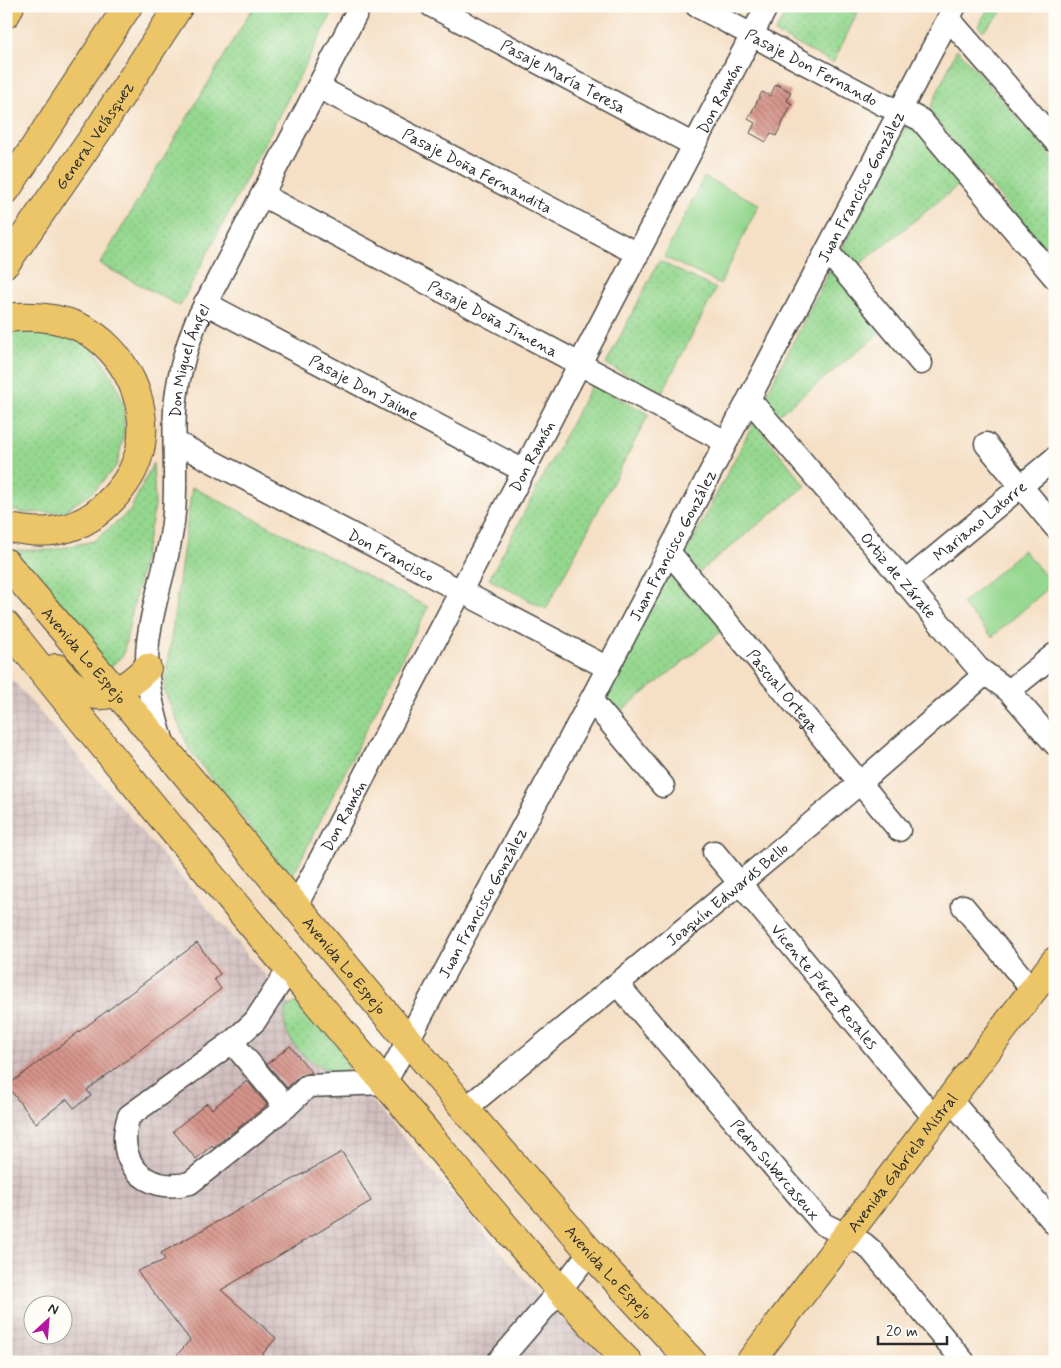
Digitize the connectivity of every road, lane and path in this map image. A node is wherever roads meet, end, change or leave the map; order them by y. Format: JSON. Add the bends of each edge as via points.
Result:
{"nodes":[{"id":1,"x":10,"y":6,"type":"edge"},
{"id":2,"x":128,"y":6,"type":"edge"},
{"id":3,"x":179,"y":6,"type":"edge"},
{"id":4,"x":360,"y":6,"type":"edge"},
{"id":5,"x":432,"y":6,"type":"edge"},
{"id":6,"x":697,"y":6,"type":"edge"},
{"id":7,"x":767,"y":6,"type":"edge"},
{"id":8,"x":952,"y":13,"type":"edge"},
{"id":9,"x":6,"y":14,"type":"edge"},
{"id":10,"x":752,"y":36,"type":"junction"},
{"id":11,"x":318,"y":87,"type":"junction"},
{"id":12,"x":900,"y":110,"type":"junction"},
{"id":13,"x":1055,"y":142,"type":"edge"},
{"id":14,"x":694,"y":146,"type":"junction"},
{"id":15,"x":6,"y":190,"type":"edge"},
{"id":16,"x":262,"y":195,"type":"junction"},
{"id":17,"x":826,"y":251,"type":"junction"},
{"id":18,"x":638,"y":254,"type":"junction"},
{"id":19,"x":6,"y":263,"type":"edge"},
{"id":20,"x":1051,"y":265,"type":"edge"},
{"id":21,"x":206,"y":303,"type":"junction"},
{"id":22,"x":6,"y":318,"type":"edge"},
{"id":23,"x":921,"y":363,"type":"dead end"},
{"id":24,"x":580,"y":365,"type":"junction"},
{"id":25,"x":749,"y":399,"type":"junction"},
{"id":26,"x":175,"y":442,"type":"junction"},
{"id":27,"x":726,"y":442,"type":"junction"},
{"id":28,"x":986,"y":444,"type":"dead end"},
{"id":29,"x":1055,"y":458,"type":"edge"},
{"id":30,"x":524,"y":471,"type":"junction"},
{"id":31,"x":1021,"y":486,"type":"junction"},
{"id":32,"x":6,"y":527,"type":"edge"},
{"id":33,"x":1055,"y":527,"type":"edge"},
{"id":34,"x":668,"y":552,"type":"junction"},
{"id":35,"x":6,"y":563,"type":"edge"},
{"id":36,"x":904,"y":583,"type":"junction"},
{"id":37,"x":461,"y":591,"type":"junction"},
{"id":38,"x":6,"y":617,"type":"edge"},
{"id":39,"x":6,"y":625,"type":"edge"},
{"id":40,"x":6,"y":646,"type":"edge"},
{"id":41,"x":1055,"y":654,"type":"edge"},
{"id":42,"x":40,"y":668,"type":"junction"},
{"id":43,"x":147,"y":668,"type":"junction"},
{"id":44,"x":608,"y":668,"type":"junction"},
{"id":45,"x":984,"y":674,"type":"junction"},
{"id":46,"x":1009,"y":691,"type":"junction"},
{"id":47,"x":117,"y":692,"type":"junction"},
{"id":48,"x":591,"y":700,"type":"junction"},
{"id":49,"x":1055,"y":744,"type":"edge"},
{"id":50,"x":165,"y":749,"type":"junction"},
{"id":51,"x":860,"y":783,"type":"junction"},
{"id":52,"x":663,"y":786,"type":"dead end"},
{"id":53,"x":204,"y":796,"type":"junction"},
{"id":54,"x":170,"y":825,"type":"junction"},
{"id":55,"x":899,"y":830,"type":"dead end"},
{"id":56,"x":714,"y":852,"type":"dead end"},
{"id":57,"x":740,"y":883,"type":"junction"},
{"id":58,"x":296,"y":906,"type":"junction"},
{"id":59,"x":963,"y":906,"type":"dead end"},
{"id":60,"x":289,"y":969,"type":"junction"},
{"id":61,"x":1048,"y":975,"type":"edge"},
{"id":62,"x":617,"y":984,"type":"junction"},
{"id":63,"x":408,"y":1040,"type":"junction"},
{"id":64,"x":232,"y":1042,"type":"junction"},
{"id":65,"x":385,"y":1083,"type":"junction"},
{"id":66,"x":286,"y":1107,"type":"junction"},
{"id":67,"x":465,"y":1109,"type":"junction"},
{"id":68,"x":943,"y":1109,"type":"junction"},
{"id":69,"x":1055,"y":1224,"type":"edge"},
{"id":70,"x":846,"y":1235,"type":"junction"},
{"id":71,"x":590,"y":1252,"type":"junction"},
{"id":72,"x":560,"y":1290,"type":"junction"},
{"id":73,"x":498,"y":1362,"type":"edge"},
{"id":74,"x":628,"y":1362,"type":"edge"},
{"id":75,"x":692,"y":1362,"type":"edge"},
{"id":76,"x":750,"y":1362,"type":"edge"},
{"id":77,"x":964,"y":1362,"type":"edge"}],
"edges":[{"from":1,"to":9,"type":"main road"},
{"from":2,"to":15,"type":"main road"},
{"from":3,"to":19,"type":"main road","name":"General Velásquez"},
{"from":4,"to":11,"type":"street","name":"Don Miguel Ángel"},
{"from":5,"to":14,"type":"street","name":"Pasaje María Teresa"},
{"from":6,"to":10,"type":"street","name":"Pasaje Don Fernando"},
{"from":7,"to":10,"type":"street","name":"Don Ramón"},
{"from":8,"to":12,"type":"street","name":"Juan Francisco González"},
{"from":8,"to":13,"type":"street"},
{"from":10,"to":12,"type":"street","name":"Pasaje Don Fernando","via":[[884,106]]},
{"from":10,"to":14,"type":"street","name":"Don Ramón"},
{"from":11,"to":16,"type":"street","name":"Don Miguel Ángel"},
{"from":11,"to":18,"type":"street","name":"Pasaje Doña Fernandita"},
{"from":12,"to":17,"type":"street","name":"Juan Francisco González"},
{"from":12,"to":20,"type":"street","name":"Pasaje Don Fernando","via":[[921,120]]},
{"from":14,"to":18,"type":"street","name":"Don Ramón"},
{"from":16,"to":21,"type":"street","name":"Don Miguel Ángel"},
{"from":16,"to":24,"type":"street","name":"Pasaje Doña Jimena"},
{"from":17,"to":23,"type":"street"},
{"from":17,"to":25,"type":"street","name":"Juan Francisco González"},
{"from":18,"to":24,"type":"street","name":"Don Ramón"},
{"from":21,"to":26,"type":"street","name":"Don Miguel Ángel","via":[[183,360],[175,411]]},
{"from":21,"to":30,"type":"street","name":"Pasaje Don Jaime"},
{"from":22,"to":32,"type":"main road","via":[[26,316],[62,320],[94,336],[107,347],[129,376],[140,409],[142,427],[138,458],[132,472],[114,498],[90,518],[77,526],[48,532]]},
{"from":24,"to":27,"type":"street","name":"Pasaje Doña Jimena"},
{"from":24,"to":30,"type":"street","name":"Don Ramón"},
{"from":25,"to":27,"type":"street","name":"Juan Francisco González"},
{"from":25,"to":36,"type":"street","name":"Ortiz de Zárate"},
{"from":26,"to":37,"type":"street","name":"Don Francisco"},
{"from":26,"to":43,"type":"street","name":"Don Miguel Ángel","via":[[176,494],[172,532],[152,618]]},
{"from":27,"to":34,"type":"street","name":"Juan Francisco González"},
{"from":28,"to":31,"type":"street"},
{"from":29,"to":31,"type":"street","name":"Mariano Latorre"},
{"from":30,"to":37,"type":"street","name":"Don Ramón"},
{"from":31,"to":33,"type":"street"},
{"from":31,"to":36,"type":"street","name":"Mariano Latorre"},
{"from":34,"to":44,"type":"street","name":"Juan Francisco González"},
{"from":34,"to":51,"type":"street","name":"Pascual Ortega"},
{"from":35,"to":47,"type":"main road","name":"Avenida Lo Espejo"},
{"from":36,"to":45,"type":"street","name":"Ortiz de Zárate"},
{"from":37,"to":44,"type":"street","name":"Don Francisco"},
{"from":37,"to":58,"type":"street","name":"Don Ramón"},
{"from":38,"to":47,"type":"main road","via":[[34,640],[76,688],[98,696]]},
{"from":39,"to":42,"type":"main road"},
{"from":40,"to":42,"type":"street"},
{"from":41,"to":46,"type":"street"},
{"from":42,"to":54,"type":"main road"},
{"from":43,"to":47,"type":"main road"},
{"from":43,"to":50,"type":"street","name":"Don Miguel Ángel","via":[[152,706]]},
{"from":44,"to":48,"type":"street","name":"Juan Francisco González"},
{"from":45,"to":46,"type":"street","name":"Ortiz de Zárate"},
{"from":45,"to":51,"type":"street","name":"Joaquín Edwards Bello"},
{"from":46,"to":49,"type":"street","name":"Ortiz de Zárate"},
{"from":47,"to":50,"type":"main road","name":"Avenida Lo Espejo"},
{"from":48,"to":52,"type":"street"},
{"from":48,"to":63,"type":"street","name":"Juan Francisco González"},
{"from":50,"to":53,"type":"main road","name":"Avenida Lo Espejo"},
{"from":51,"to":55,"type":"street","name":"Pascual Ortega"},
{"from":51,"to":57,"type":"street","name":"Joaquín Edwards Bello"},
{"from":53,"to":54,"type":"main road","via":[[178,801],[172,807]]},
{"from":53,"to":58,"type":"main road","name":"Avenida Lo Espejo"},
{"from":54,"to":60,"type":"main road"},
{"from":56,"to":57,"type":"street","name":"Vicente Pérez Rosales"},
{"from":57,"to":62,"type":"street","name":"Joaquín Edwards Bello"},
{"from":57,"to":68,"type":"street","name":"Vicente Pérez Rosales"},
{"from":58,"to":63,"type":"main road","name":"Avenida Lo Espejo"},
{"from":59,"to":61,"type":"street"},
{"from":60,"to":64,"type":"street","via":[[255,1021]]},
{"from":60,"to":65,"type":"main road"},
{"from":61,"to":68,"type":"main road","name":"Avenida Gabriela Mistral"},
{"from":62,"to":67,"type":"street","name":"Joaquín Edwards Bello"},
{"from":62,"to":70,"type":"street","name":"Pedro Subercaseux","via":[[823,1224]]},
{"from":63,"to":65,"type":"street","name":"Juan Francisco González"},
{"from":63,"to":67,"type":"main road","name":"Avenida Lo Espejo"},
{"from":64,"to":66,"type":"street"},
{"from":64,"to":66,"type":"street","via":[[129,1116],[124,1140],[126,1152],[138,1172],[156,1184],[179,1186],[190,1183]]},
{"from":65,"to":66,"type":"street","via":[[308,1086]]},
{"from":65,"to":72,"type":"main road"},
{"from":67,"to":71,"type":"main road","name":"Avenida Lo Espejo"},
{"from":68,"to":69,"type":"street","name":"Vicente Pérez Rosales"},
{"from":68,"to":70,"type":"main road","name":"Avenida Gabriela Mistral"},
{"from":70,"to":76,"type":"main road","name":"Avenida Gabriela Mistral"},
{"from":70,"to":77,"type":"street","name":"Pedro Subercaseux","via":[[871,1250]]},
{"from":71,"to":72,"type":"street"},
{"from":71,"to":75,"type":"main road","name":"Avenida Lo Espejo"},
{"from":72,"to":73,"type":"street"},
{"from":72,"to":74,"type":"main road"}]}
